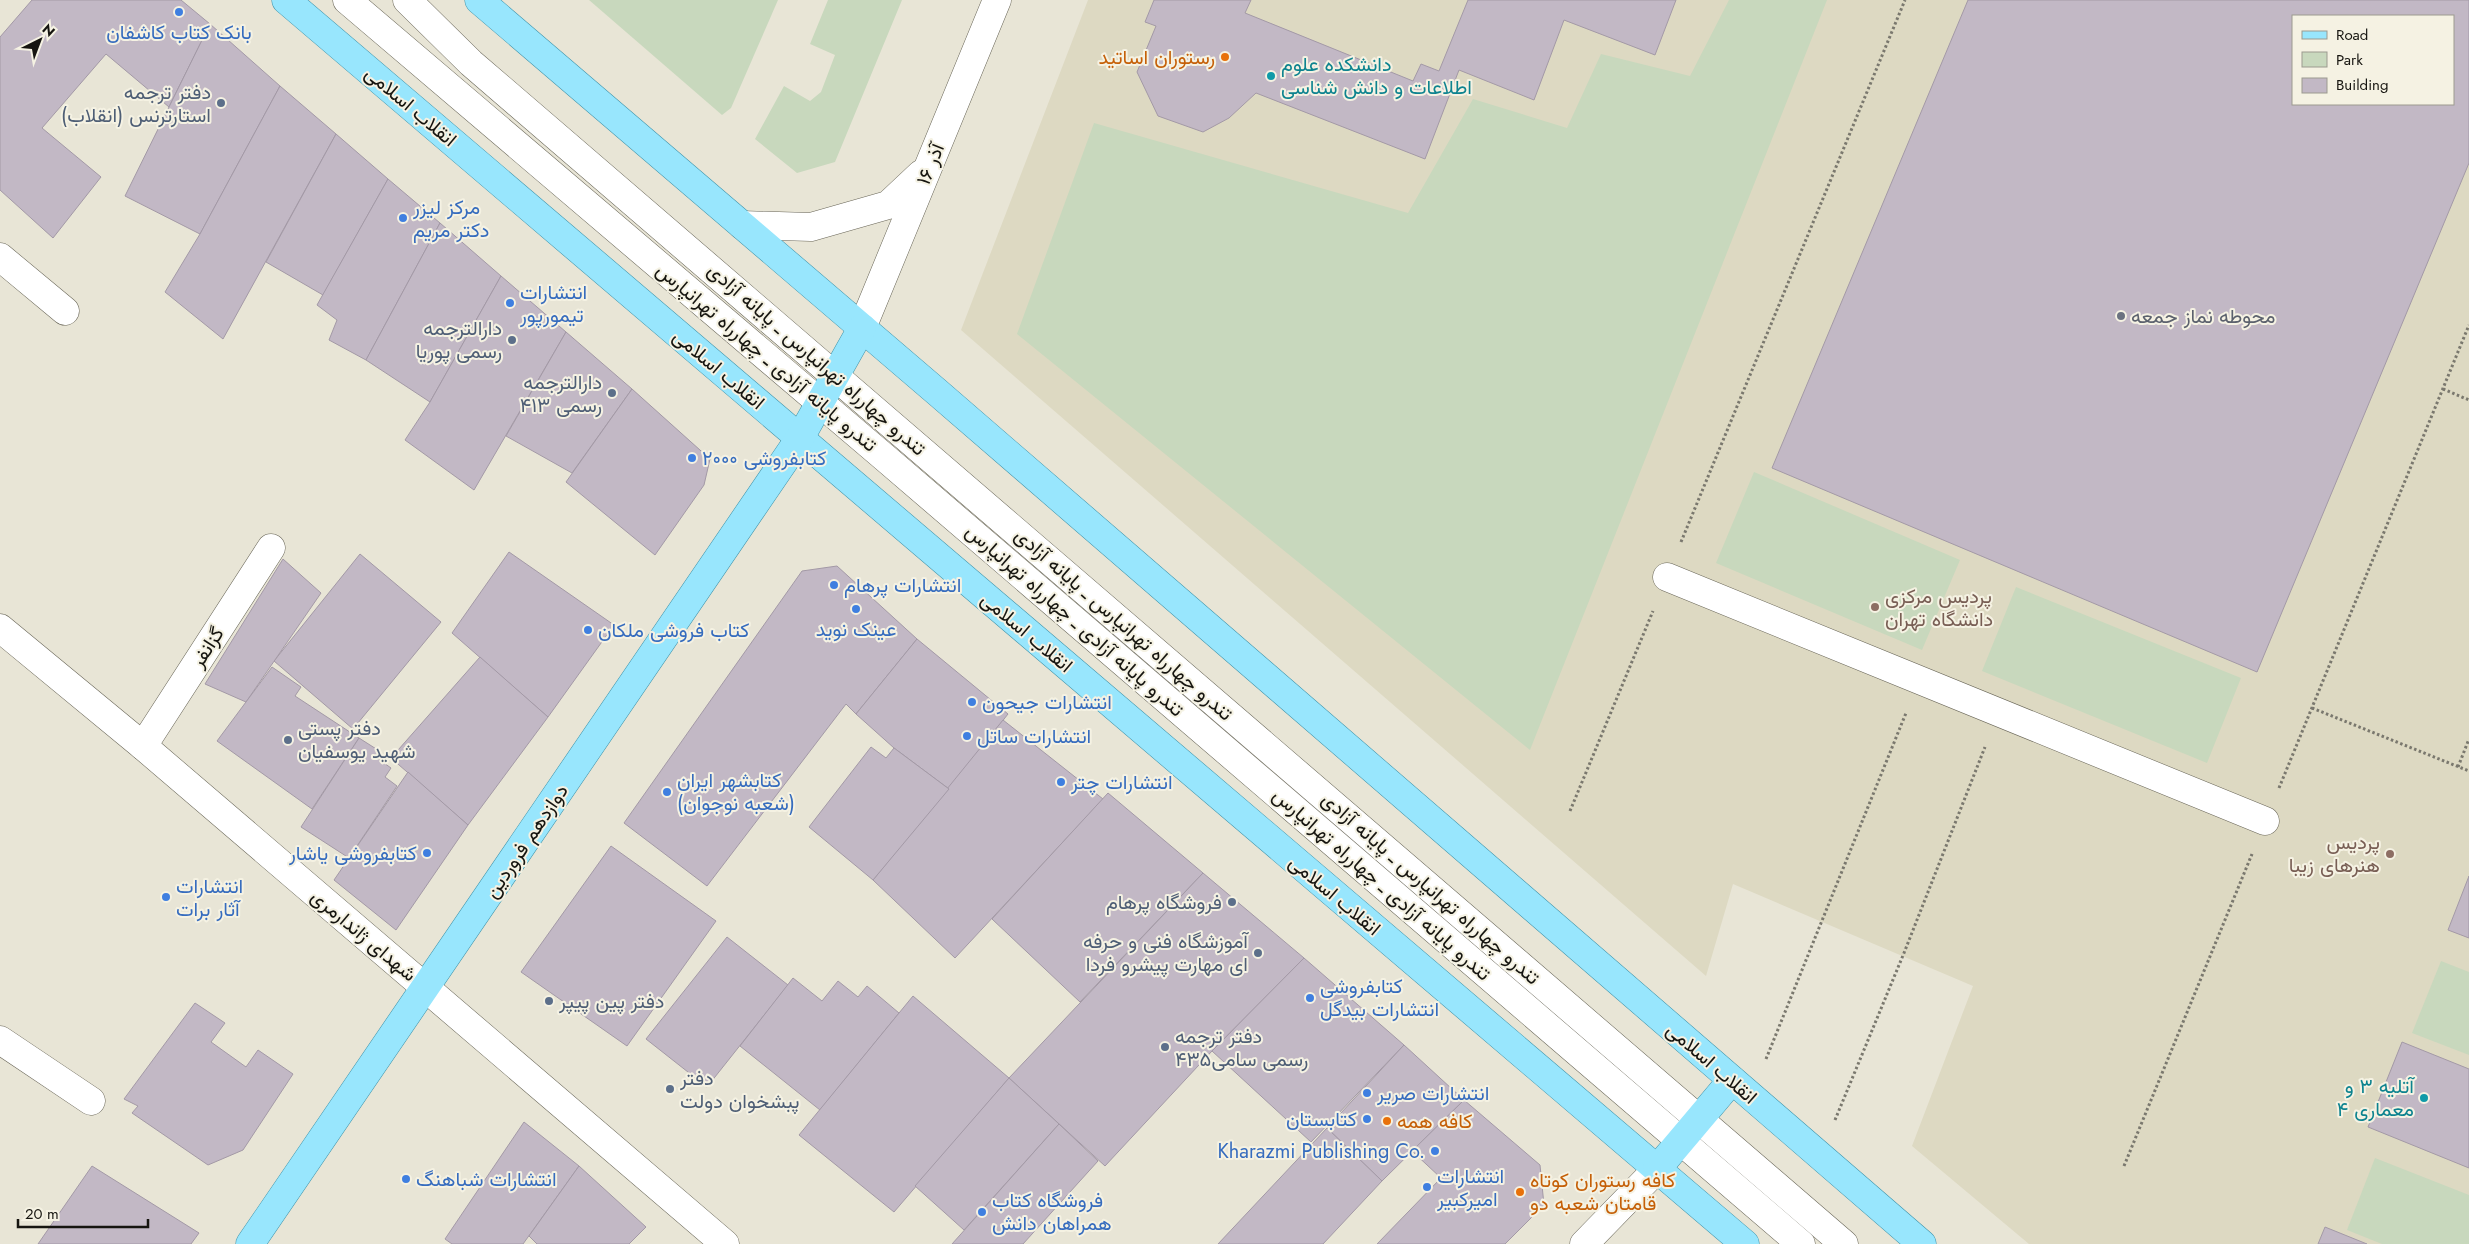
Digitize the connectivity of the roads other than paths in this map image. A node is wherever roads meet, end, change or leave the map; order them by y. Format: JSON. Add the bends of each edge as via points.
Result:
{"nodes":[{"id":1,"x":286,"y":0,"type":"edge"},
{"id":2,"x":347,"y":0,"type":"edge"},
{"id":3,"x":408,"y":0,"type":"edge"},
{"id":4,"x":479,"y":0,"type":"edge"},
{"id":5,"x":997,"y":0,"type":"edge"},
{"id":6,"x":928,"y":168,"type":"junction"},
{"id":7,"x":742,"y":225,"type":"junction"},
{"id":8,"x":0,"y":257,"type":"edge"},
{"id":9,"x":65,"y":311,"type":"dead end"},
{"id":10,"x":862,"y":328,"type":"junction"},
{"id":11,"x":835,"y":376,"type":"junction"},
{"id":12,"x":820,"y":402,"type":"junction"},
{"id":13,"x":800,"y":438,"type":"junction"},
{"id":14,"x":272,"y":548,"type":"dead end"},
{"id":15,"x":1667,"y":577,"type":"road end"},
{"id":16,"x":0,"y":628,"type":"edge"},
{"id":17,"x":143,"y":746,"type":"junction"},
{"id":18,"x":2265,"y":821,"type":"road end"},
{"id":19,"x":426,"y":988,"type":"junction"},
{"id":20,"x":0,"y":1040,"type":"edge"},
{"id":21,"x":1742,"y":1089,"type":"junction"},
{"id":22,"x":91,"y":1101,"type":"dead end"},
{"id":23,"x":1699,"y":1120,"type":"junction"},
{"id":24,"x":1681,"y":1141,"type":"junction"},
{"id":25,"x":1657,"y":1169,"type":"junction"},
{"id":26,"x":250,"y":1244,"type":"edge"},
{"id":27,"x":725,"y":1244,"type":"edge"},
{"id":28,"x":1584,"y":1244,"type":"edge"},
{"id":29,"x":1745,"y":1244,"type":"edge"},
{"id":30,"x":1800,"y":1244,"type":"edge"},
{"id":31,"x":1844,"y":1244,"type":"edge"},
{"id":32,"x":1922,"y":1244,"type":"edge"}],
"edges":[{"from":1,"to":13,"type":"main road","name":"انقلاب اسلامی"},
{"from":2,"to":12,"type":"street","name":"تندرو پایانه آزادی ـ چهارراه تهرانپارس"},
{"from":3,"to":11,"type":"street","name":"تندرو چهارراه تهرانپارس ـ پایانه آزادی","via":[[472,63]]},
{"from":4,"to":7,"type":"main road","name":"انقلاب اسلامی"},
{"from":5,"to":6,"type":"street","name":"۱۶ آذر"},
{"from":6,"to":7,"type":"street","via":[[888,205],[811,227]]},
{"from":6,"to":10,"type":"street","name":"۱۶ آذر"},
{"from":7,"to":10,"type":"main road","name":"انقلاب اسلامی"},
{"from":8,"to":9,"type":"street"},
{"from":10,"to":11,"type":"main road","name":"دوازدهم فروردین"},
{"from":10,"to":21,"type":"main road","name":"انقلاب اسلامی"},
{"from":11,"to":12,"type":"main road","name":"دوازدهم فروردین"},
{"from":11,"to":23,"type":"street","name":"تندرو چهارراه تهرانپارس ـ پایانه آزادی"},
{"from":12,"to":13,"type":"main road","name":"دوازدهم فروردین"},
{"from":12,"to":24,"type":"street","name":"تندرو پایانه آزادی ـ چهارراه تهرانپارس"},
{"from":13,"to":19,"type":"main road","name":"دوازدهم فروردین"},
{"from":13,"to":25,"type":"main road","name":"انقلاب اسلامی"},
{"from":14,"to":17,"type":"street","name":"گزانفر"},
{"from":15,"to":18,"type":"street"},
{"from":16,"to":17,"type":"street","name":"شهدای ژاندارمری"},
{"from":17,"to":19,"type":"street","name":"شهدای ژاندارمری"},
{"from":19,"to":26,"type":"main road","name":"دوازدهم فروردین"},
{"from":19,"to":27,"type":"street","name":"شهدای ژاندارمری"},
{"from":20,"to":22,"type":"street"},
{"from":21,"to":23,"type":"main road"},
{"from":21,"to":32,"type":"main road","name":"انقلاب اسلامی"},
{"from":23,"to":24,"type":"main road"},
{"from":23,"to":31,"type":"street","name":"تندرو چهارراه تهرانپارس ـ پایانه آزادی"},
{"from":24,"to":25,"type":"main road"},
{"from":24,"to":30,"type":"street","name":"تندرو پایانه آزادی ـ چهارراه تهرانپارس"},
{"from":25,"to":28,"type":"street"},
{"from":25,"to":29,"type":"main road","name":"انقلاب اسلامی"}]}
